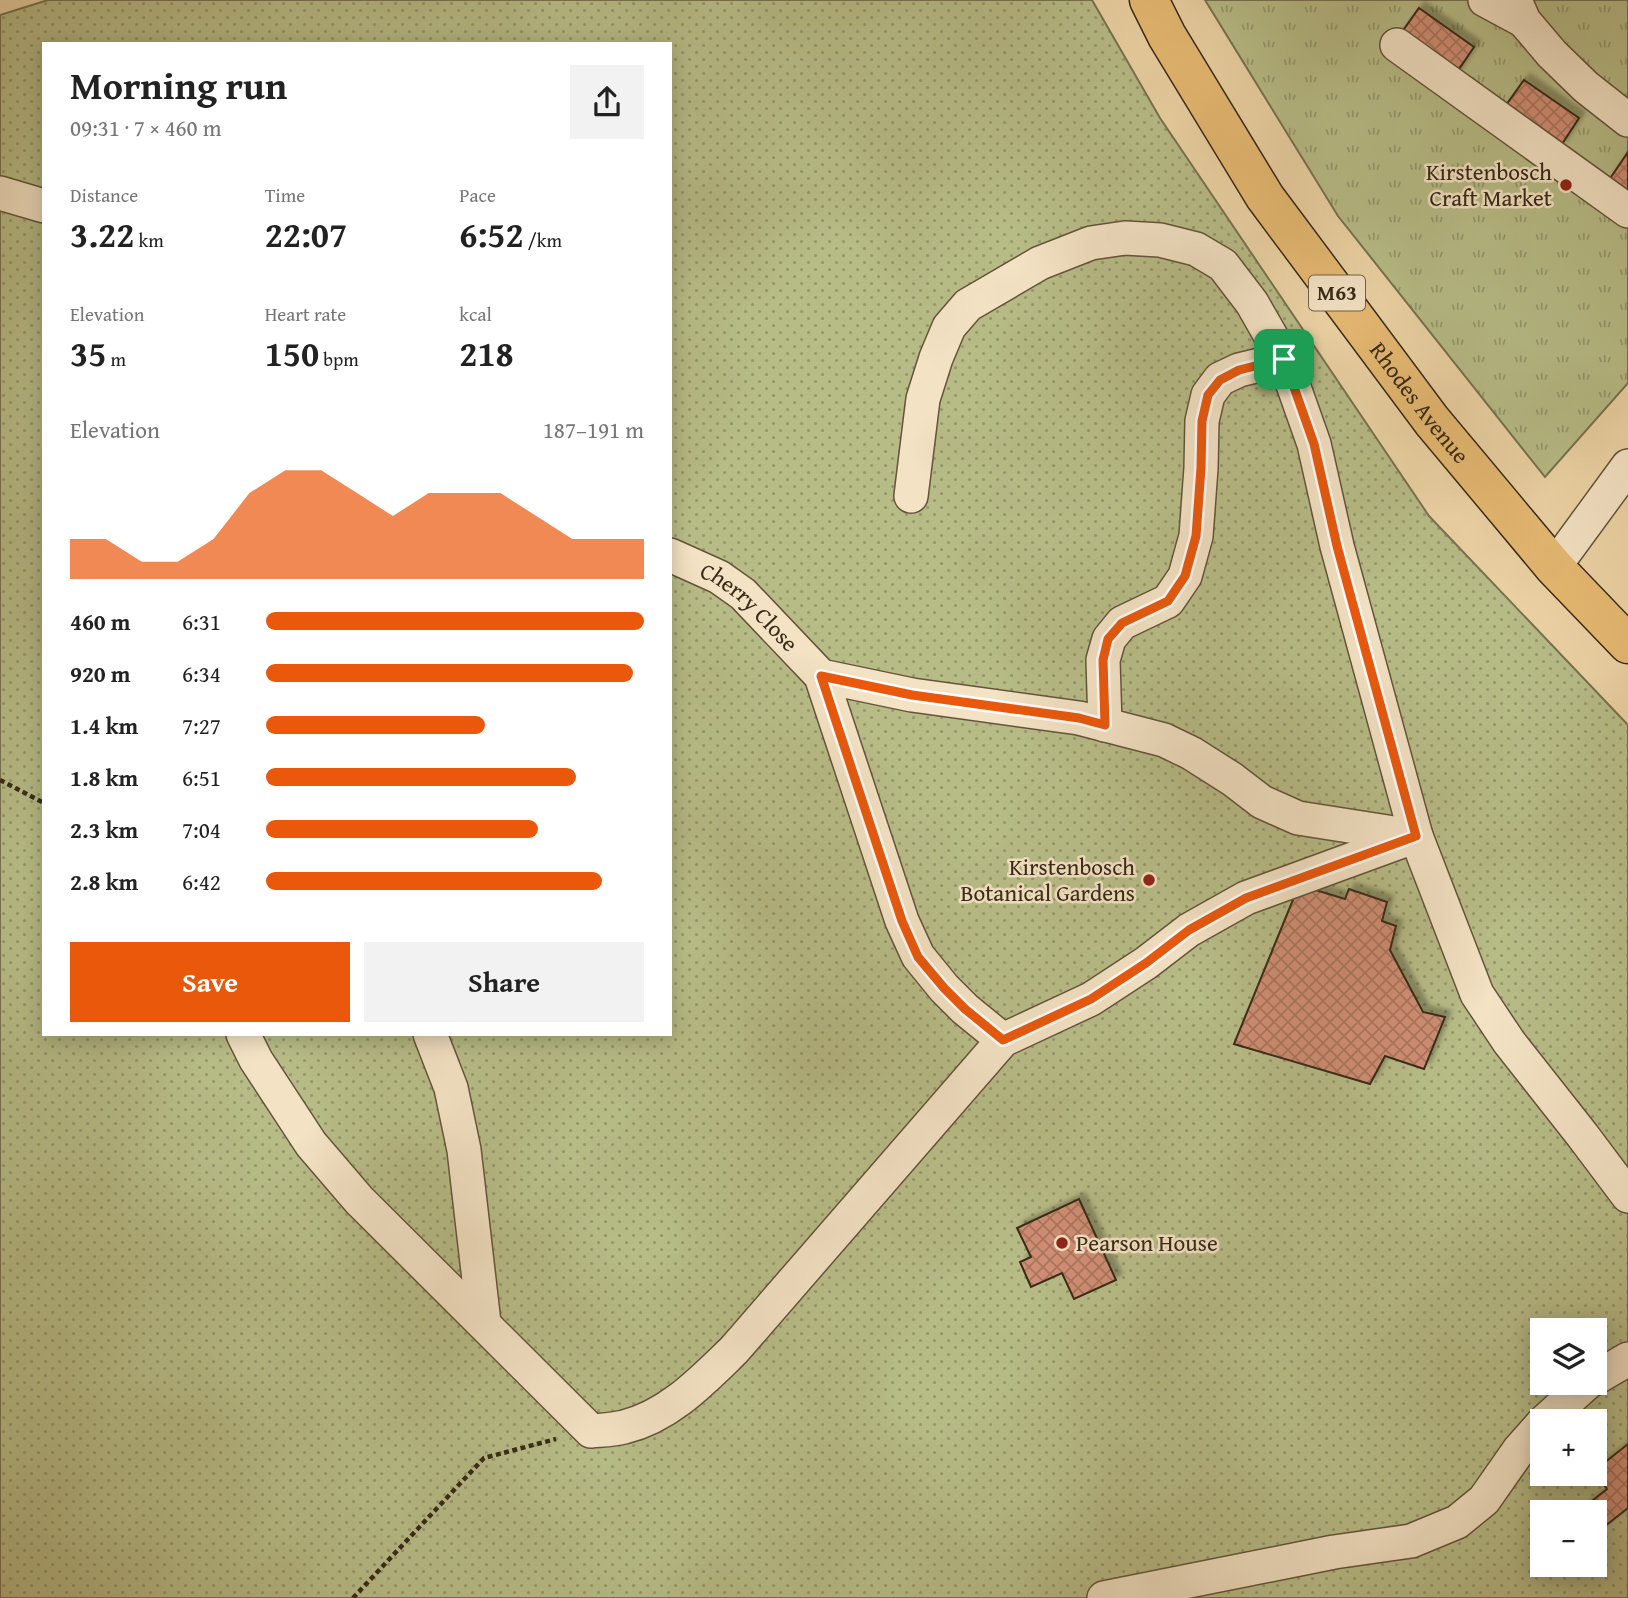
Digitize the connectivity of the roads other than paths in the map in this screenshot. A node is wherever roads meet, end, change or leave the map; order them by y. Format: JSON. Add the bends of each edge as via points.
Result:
{"nodes":[{"id":1,"x":1149,"y":0,"type":"edge"},
{"id":2,"x":1485,"y":0,"type":"edge"},
{"id":3,"x":1520,"y":11,"type":"edge"},
{"id":4,"x":1397,"y":45,"type":"dead end"},
{"id":5,"x":1628,"y":120,"type":"edge"},
{"id":6,"x":0,"y":193,"type":"edge"},
{"id":7,"x":42,"y":205,"type":"edge"},
{"id":8,"x":1628,"y":211,"type":"edge"},
{"id":9,"x":1284,"y":359,"type":"junction"},
{"id":10,"x":1628,"y":466,"type":"edge"},
{"id":11,"x":911,"y":496,"type":"dead end"},
{"id":12,"x":672,"y":556,"type":"edge"},
{"id":13,"x":1554,"y":567,"type":"junction"},
{"id":14,"x":1628,"y":644,"type":"edge"},
{"id":15,"x":821,"y":676,"type":"junction"},
{"id":16,"x":1105,"y":725,"type":"junction"},
{"id":17,"x":1416,"y":836,"type":"junction"},
{"id":18,"x":244,"y":1036,"type":"edge"},
{"id":19,"x":431,"y":1036,"type":"edge"},
{"id":20,"x":1003,"y":1040,"type":"junction"},
{"id":21,"x":1628,"y":1196,"type":"edge"},
{"id":22,"x":484,"y":1323,"type":"junction"},
{"id":23,"x":1628,"y":1359,"type":"edge"},
{"id":24,"x":1607,"y":1371,"type":"edge"},
{"id":25,"x":1573,"y":1395,"type":"edge"},
{"id":26,"x":1558,"y":1409,"type":"edge"},
{"id":27,"x":1530,"y":1437,"type":"edge"},
{"id":28,"x":1104,"y":1598,"type":"edge"}],
"edges":[{"from":1,"to":13,"type":"main road","name":"Rhodes Avenue","number":"M63","via":[[1265,197],[1432,421]]},
{"from":2,"to":3,"type":"street"},
{"from":3,"to":5,"type":"street","via":[[1552,54]]},
{"from":4,"to":8,"type":"street"},
{"from":6,"to":7,"type":"street"},
{"from":9,"to":11,"type":"street","via":[[1252,303],[1223,265],[1196,249],[1160,240],[1125,238],[1091,243],[1040,263],[990,291],[968,305],[949,327],[923,399]]},
{"from":9,"to":16,"type":"street","via":[[1239,370],[1220,380],[1208,395],[1202,421],[1196,536],[1185,576],[1168,601],[1122,623],[1108,639],[1103,660]]},
{"from":9,"to":17,"type":"street","via":[[1314,444]]},
{"from":10,"to":13,"type":"street"},
{"from":12,"to":15,"type":"street","name":"Cherry Close","via":[[719,577],[743,594]]},
{"from":13,"to":14,"type":"main road","name":"Rhodes Avenue","number":"M63"},
{"from":15,"to":16,"type":"street"},
{"from":15,"to":20,"type":"street","name":"Cherry Close","via":[[918,957],[965,1009]]},
{"from":16,"to":17,"type":"street","via":[[1164,740],[1192,753],[1262,802],[1298,818]]},
{"from":17,"to":20,"type":"street","via":[[1246,898],[1189,930],[1091,999]]},
{"from":17,"to":21,"type":"street","via":[[1478,994],[1508,1042]]},
{"from":18,"to":22,"type":"street","via":[[311,1144],[408,1251]]},
{"from":19,"to":22,"type":"street","via":[[451,1088],[464,1150]]},
{"from":20,"to":22,"type":"street","via":[[734,1350],[693,1390],[647,1420],[591,1431]]},
{"from":23,"to":24,"type":"street"},
{"from":25,"to":26,"type":"street"},
{"from":27,"to":28,"type":"street","via":[[1484,1500],[1457,1522],[1411,1541]]}]}
